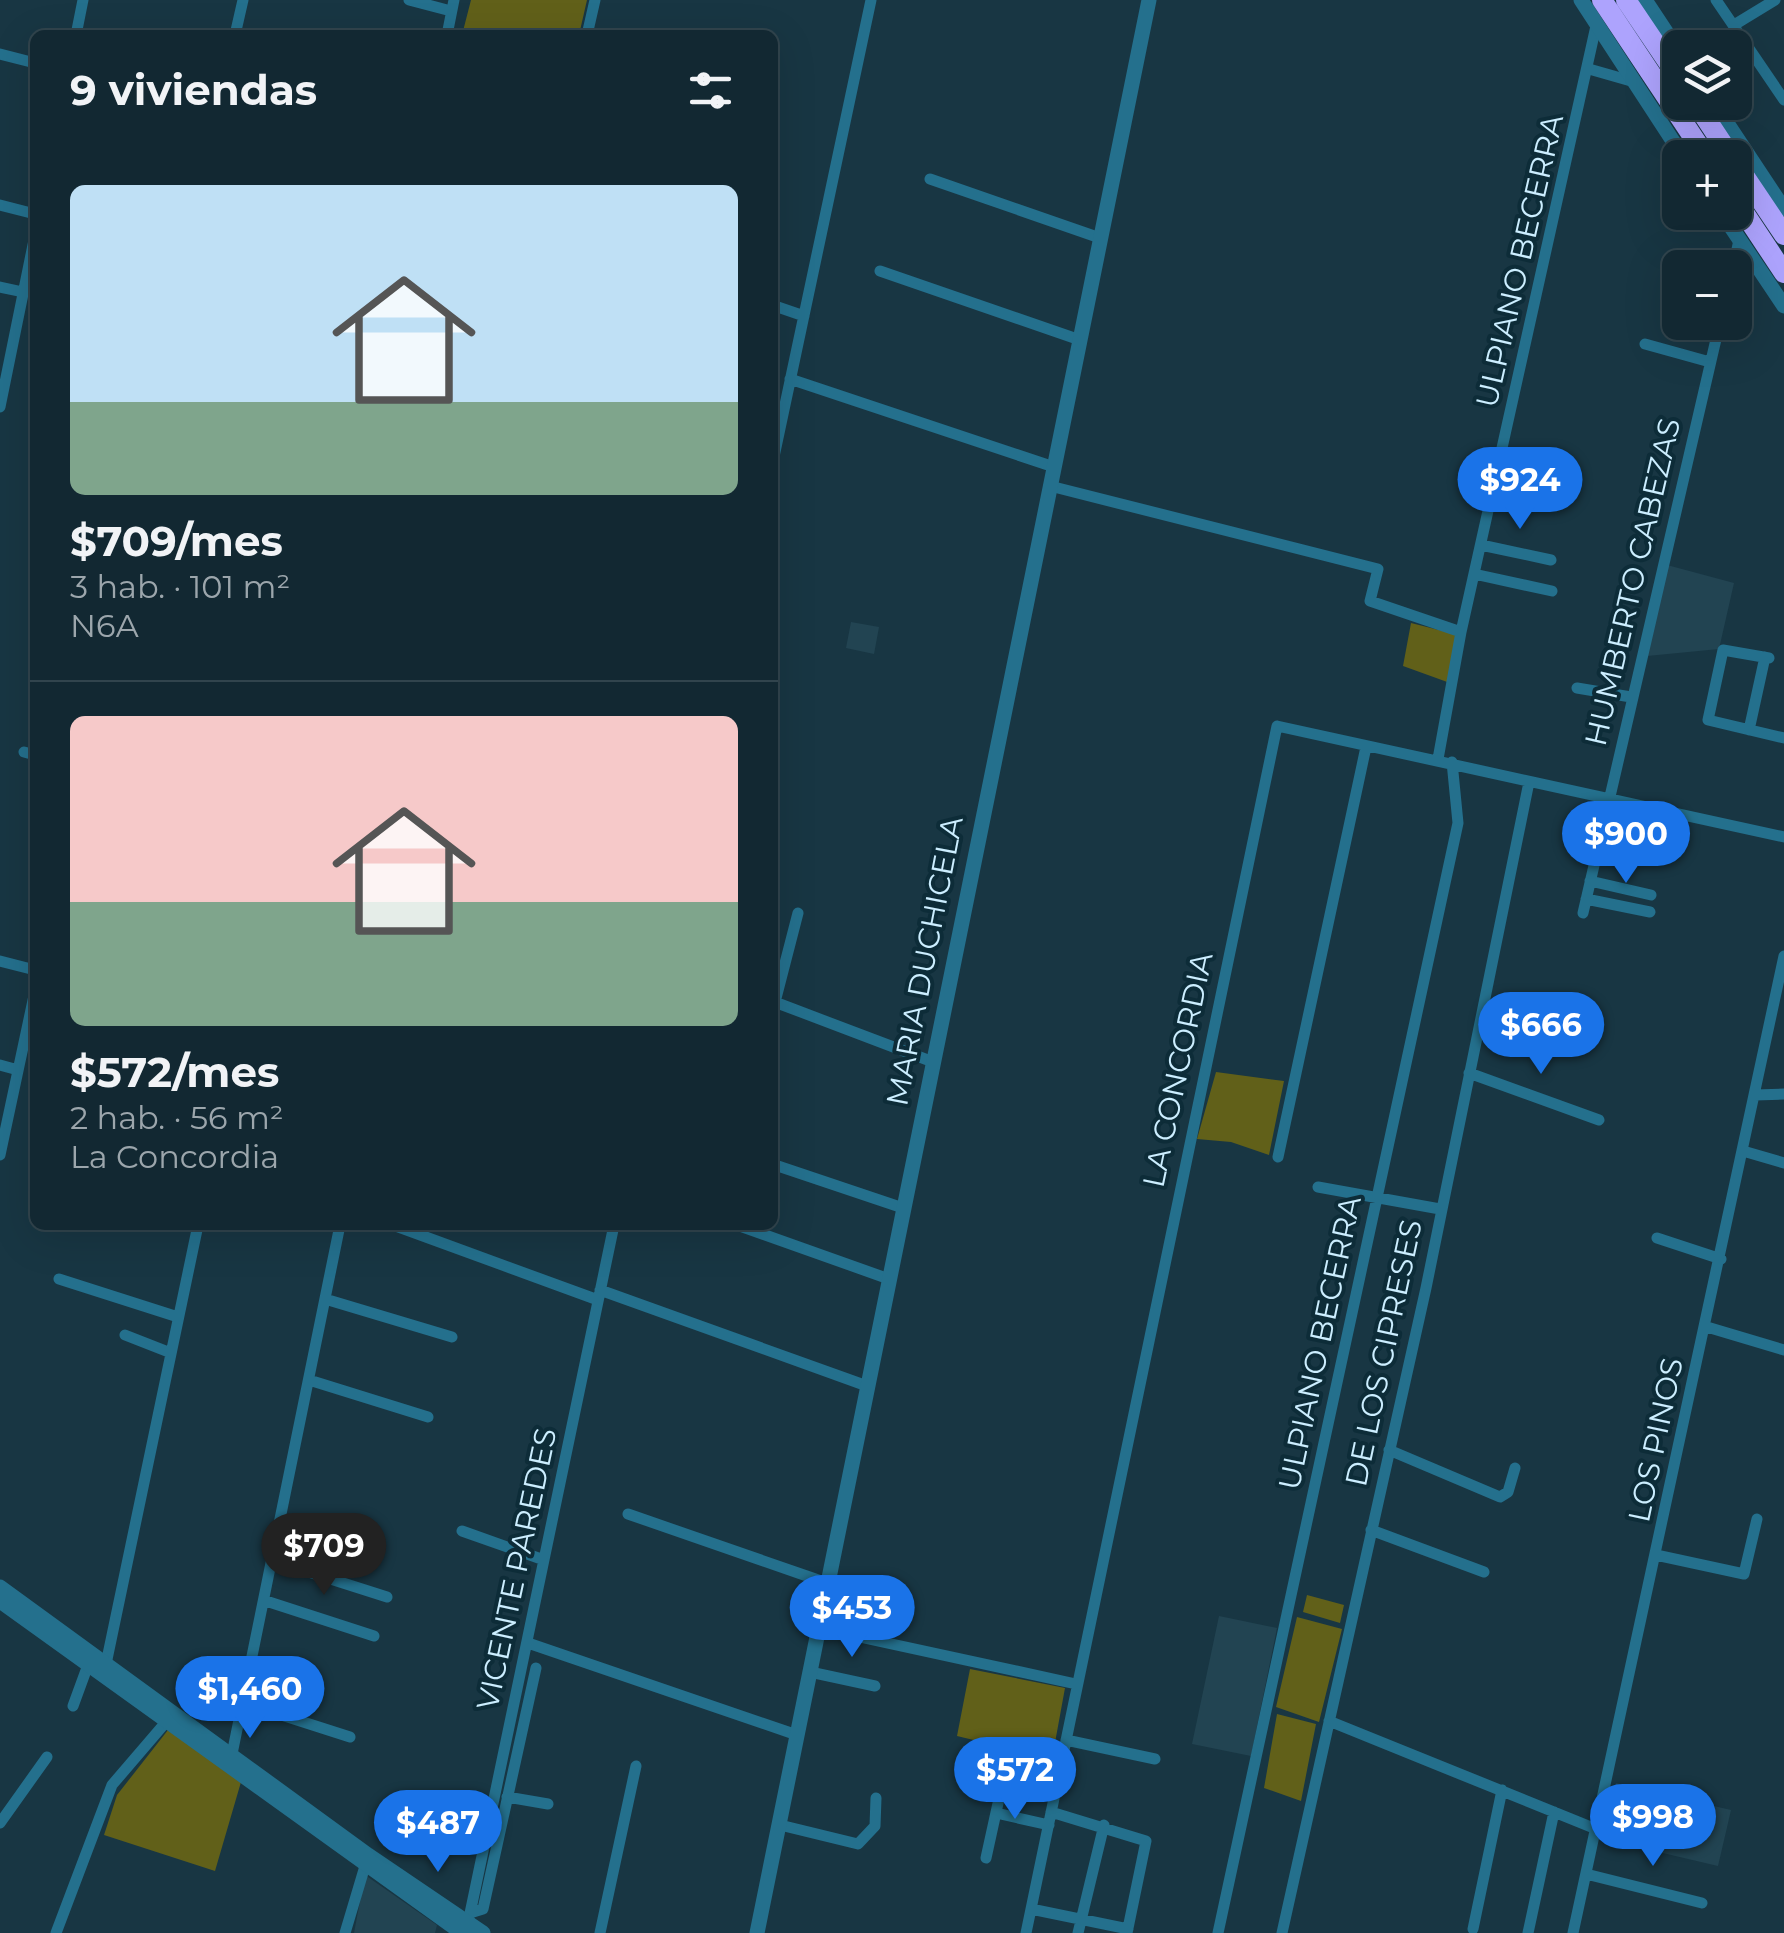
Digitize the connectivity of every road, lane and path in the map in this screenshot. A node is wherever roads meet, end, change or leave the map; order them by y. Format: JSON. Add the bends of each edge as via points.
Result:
{"nodes":[{"id":1,"x":83,"y":0,"type":"edge"},
{"id":2,"x":243,"y":0,"type":"edge"},
{"id":3,"x":408,"y":0,"type":"edge"},
{"id":4,"x":595,"y":0,"type":"edge"},
{"id":5,"x":872,"y":0,"type":"edge"},
{"id":6,"x":1149,"y":0,"type":"edge"},
{"id":7,"x":1580,"y":0,"type":"edge"},
{"id":8,"x":1602,"y":0,"type":"edge"},
{"id":9,"x":1626,"y":0,"type":"edge"},
{"id":10,"x":1645,"y":0,"type":"edge"},
{"id":11,"x":1716,"y":0,"type":"edge"},
{"id":12,"x":1775,"y":0,"type":"edge"},
{"id":13,"x":452,"y":6,"type":"edge"},
{"id":14,"x":1734,"y":25,"type":"junction"},
{"id":15,"x":1596,"y":26,"type":"junction"},
{"id":16,"x":77,"y":30,"type":"edge"},
{"id":17,"x":236,"y":30,"type":"edge"},
{"id":18,"x":588,"y":30,"type":"edge"},
{"id":19,"x":1665,"y":30,"type":"edge"},
{"id":20,"x":1662,"y":53,"type":"edge"},
{"id":21,"x":0,"y":54,"type":"edge"},
{"id":22,"x":30,"y":62,"type":"edge"},
{"id":23,"x":1590,"y":69,"type":"junction"},
{"id":24,"x":1631,"y":81,"type":"junction"},
{"id":25,"x":1784,"y":100,"type":"edge"},
{"id":26,"x":1672,"y":140,"type":"edge"},
{"id":27,"x":1695,"y":140,"type":"edge"},
{"id":28,"x":930,"y":179,"type":"dead end"},
{"id":29,"x":1752,"y":189,"type":"edge"},
{"id":30,"x":1752,"y":191,"type":"edge"},
{"id":31,"x":1752,"y":196,"type":"edge"},
{"id":32,"x":0,"y":205,"type":"edge"},
{"id":33,"x":1784,"y":209,"type":"edge"},
{"id":34,"x":30,"y":213,"type":"edge"},
{"id":35,"x":1733,"y":230,"type":"edge"},
{"id":36,"x":1784,"y":235,"type":"edge"},
{"id":37,"x":1100,"y":238,"type":"junction"},
{"id":38,"x":1739,"y":240,"type":"junction"},
{"id":39,"x":1737,"y":250,"type":"edge"},
{"id":40,"x":30,"y":261,"type":"edge"},
{"id":41,"x":880,"y":271,"type":"dead end"},
{"id":42,"x":1784,"y":273,"type":"edge"},
{"id":43,"x":0,"y":287,"type":"edge"},
{"id":44,"x":24,"y":292,"type":"junction"},
{"id":45,"x":1784,"y":306,"type":"edge"},
{"id":46,"x":778,"y":307,"type":"edge"},
{"id":47,"x":804,"y":316,"type":"junction"},
{"id":48,"x":1080,"y":340,"type":"junction"},
{"id":49,"x":1716,"y":340,"type":"edge"},
{"id":50,"x":1645,"y":344,"type":"dead end"},
{"id":51,"x":1710,"y":362,"type":"junction"},
{"id":52,"x":790,"y":379,"type":"junction"},
{"id":53,"x":0,"y":407,"type":"edge"},
{"id":54,"x":778,"y":437,"type":"edge"},
{"id":55,"x":1054,"y":466,"type":"junction"},
{"id":56,"x":1050,"y":486,"type":"junction"},
{"id":57,"x":1480,"y":545,"type":"junction"},
{"id":58,"x":1551,"y":560,"type":"dead end"},
{"id":59,"x":1474,"y":574,"type":"junction"},
{"id":60,"x":1552,"y":591,"type":"dead end"},
{"id":61,"x":1461,"y":632,"type":"junction"},
{"id":62,"x":1577,"y":688,"type":"dead end"},
{"id":63,"x":1631,"y":697,"type":"junction"},
{"id":64,"x":1749,"y":730,"type":"junction"},
{"id":65,"x":1784,"y":738,"type":"edge"},
{"id":66,"x":1366,"y":747,"type":"junction"},
{"id":67,"x":1438,"y":758,"type":"junction"},
{"id":68,"x":1452,"y":762,"type":"junction"},
{"id":69,"x":1530,"y":782,"type":"junction"},
{"id":70,"x":1607,"y":800,"type":"junction"},
{"id":71,"x":1784,"y":836,"type":"edge"},
{"id":72,"x":1590,"y":881,"type":"junction"},
{"id":73,"x":1651,"y":895,"type":"dead end"},
{"id":74,"x":1586,"y":898,"type":"junction"},
{"id":75,"x":798,"y":912,"type":"dead end"},
{"id":76,"x":1650,"y":912,"type":"dead end"},
{"id":77,"x":1583,"y":913,"type":"dead end"},
{"id":78,"x":1784,"y":956,"type":"edge"},
{"id":79,"x":0,"y":961,"type":"edge"},
{"id":80,"x":30,"y":969,"type":"edge"},
{"id":81,"x":778,"y":986,"type":"edge"},
{"id":82,"x":778,"y":1003,"type":"edge"},
{"id":83,"x":30,"y":1014,"type":"edge"},
{"id":84,"x":933,"y":1062,"type":"junction"},
{"id":85,"x":0,"y":1065,"type":"edge"},
{"id":86,"x":18,"y":1070,"type":"junction"},
{"id":87,"x":1468,"y":1073,"type":"junction"},
{"id":88,"x":1784,"y":1094,"type":"edge"},
{"id":89,"x":1755,"y":1095,"type":"junction"},
{"id":90,"x":1599,"y":1120,"type":"dead end"},
{"id":91,"x":1743,"y":1152,"type":"junction"},
{"id":92,"x":0,"y":1155,"type":"edge"},
{"id":93,"x":1278,"y":1157,"type":"dead end"},
{"id":94,"x":1784,"y":1163,"type":"edge"},
{"id":95,"x":778,"y":1166,"type":"edge"},
{"id":96,"x":1318,"y":1186,"type":"dead end"},
{"id":97,"x":1378,"y":1197,"type":"junction"},
{"id":98,"x":904,"y":1208,"type":"junction"},
{"id":99,"x":1440,"y":1209,"type":"junction"},
{"id":100,"x":194,"y":1230,"type":"edge"},
{"id":101,"x":339,"y":1230,"type":"edge"},
{"id":102,"x":408,"y":1230,"type":"edge"},
{"id":103,"x":613,"y":1230,"type":"edge"},
{"id":104,"x":751,"y":1230,"type":"edge"},
{"id":105,"x":1657,"y":1238,"type":"dead end"},
{"id":106,"x":1721,"y":1259,"type":"junction"},
{"id":107,"x":59,"y":1279,"type":"dead end"},
{"id":108,"x":889,"y":1279,"type":"junction"},
{"id":109,"x":599,"y":1295,"type":"junction"},
{"id":110,"x":325,"y":1298,"type":"junction"},
{"id":111,"x":178,"y":1317,"type":"junction"},
{"id":112,"x":1708,"y":1327,"type":"junction"},
{"id":113,"x":125,"y":1335,"type":"dead end"},
{"id":114,"x":452,"y":1337,"type":"dead end"},
{"id":115,"x":1784,"y":1350,"type":"edge"},
{"id":116,"x":171,"y":1353,"type":"junction"},
{"id":117,"x":309,"y":1380,"type":"junction"},
{"id":118,"x":867,"y":1386,"type":"junction"},
{"id":119,"x":428,"y":1417,"type":"dead end"},
{"id":120,"x":1390,"y":1450,"type":"junction"},
{"id":121,"x":1515,"y":1468,"type":"dead end"},
{"id":122,"x":628,"y":1514,"type":"dead end"},
{"id":123,"x":1757,"y":1519,"type":"dead end"},
{"id":124,"x":1372,"y":1530,"type":"junction"},
{"id":125,"x":462,"y":1532,"type":"dead end"},
{"id":126,"x":1656,"y":1555,"type":"junction"},
{"id":127,"x":274,"y":1560,"type":"junction"},
{"id":128,"x":544,"y":1560,"type":"junction"},
{"id":129,"x":1484,"y":1572,"type":"dead end"},
{"id":130,"x":827,"y":1583,"type":"junction"},
{"id":131,"x":0,"y":1587,"type":"edge"},
{"id":132,"x":387,"y":1597,"type":"dead end"},
{"id":133,"x":0,"y":1600,"type":"edge"},
{"id":134,"x":266,"y":1601,"type":"junction"},
{"id":135,"x":818,"y":1628,"type":"junction"},
{"id":136,"x":374,"y":1636,"type":"dead end"},
{"id":137,"x":528,"y":1643,"type":"junction"},
{"id":138,"x":106,"y":1664,"type":"junction"},
{"id":139,"x":88,"y":1665,"type":"junction"},
{"id":140,"x":536,"y":1668,"type":"dead end"},
{"id":141,"x":810,"y":1672,"type":"junction"},
{"id":142,"x":1076,"y":1684,"type":"junction"},
{"id":143,"x":875,"y":1686,"type":"dead end"},
{"id":144,"x":244,"y":1703,"type":"junction"},
{"id":145,"x":72,"y":1706,"type":"dead end"},
{"id":146,"x":166,"y":1722,"type":"junction"},
{"id":147,"x":1329,"y":1722,"type":"junction"},
{"id":148,"x":797,"y":1735,"type":"junction"},
{"id":149,"x":350,"y":1738,"type":"dead end"},
{"id":150,"x":1066,"y":1740,"type":"junction"},
{"id":151,"x":47,"y":1757,"type":"dead end"},
{"id":152,"x":1155,"y":1759,"type":"dead end"},
{"id":153,"x":230,"y":1762,"type":"junction"},
{"id":154,"x":636,"y":1766,"type":"dead end"},
{"id":155,"x":1004,"y":1776,"type":"dead end"},
{"id":156,"x":1502,"y":1790,"type":"junction"},
{"id":157,"x":508,"y":1797,"type":"junction"},
{"id":158,"x":876,"y":1798,"type":"dead end"},
{"id":159,"x":548,"y":1804,"type":"dead end"},
{"id":160,"x":1554,"y":1812,"type":"junction"},
{"id":161,"x":996,"y":1813,"type":"junction"},
{"id":162,"x":1050,"y":1818,"type":"junction"},
{"id":163,"x":0,"y":1824,"type":"edge"},
{"id":164,"x":780,"y":1826,"type":"junction"},
{"id":165,"x":1104,"y":1826,"type":"junction"},
{"id":166,"x":1596,"y":1829,"type":"junction"},
{"id":167,"x":986,"y":1858,"type":"dead end"},
{"id":168,"x":366,"y":1861,"type":"junction"},
{"id":169,"x":1586,"y":1874,"type":"junction"},
{"id":170,"x":1702,"y":1903,"type":"dead end"},
{"id":171,"x":1031,"y":1909,"type":"junction"},
{"id":172,"x":467,"y":1923,"type":"edge"},
{"id":173,"x":1080,"y":1927,"type":"edge"},
{"id":174,"x":1473,"y":1929,"type":"dead end"},
{"id":175,"x":1128,"y":1931,"type":"edge"},
{"id":176,"x":56,"y":1933,"type":"edge"},
{"id":177,"x":345,"y":1933,"type":"edge"},
{"id":178,"x":483,"y":1933,"type":"edge"},
{"id":179,"x":600,"y":1933,"type":"edge"},
{"id":180,"x":757,"y":1933,"type":"edge"},
{"id":181,"x":1026,"y":1933,"type":"edge"},
{"id":182,"x":1218,"y":1933,"type":"edge"},
{"id":183,"x":1282,"y":1933,"type":"edge"},
{"id":184,"x":1528,"y":1933,"type":"edge"},
{"id":185,"x":1573,"y":1933,"type":"edge"}],
"edges":[{"from":1,"to":16,"type":"street"},
{"from":2,"to":17,"type":"street"},
{"from":3,"to":13,"type":"street"},
{"from":4,"to":18,"type":"street"},
{"from":5,"to":47,"type":"street"},
{"from":6,"to":37,"type":"main road","name":"MARIA DUCHICELA"},
{"from":7,"to":15,"type":"main road"},
{"from":8,"to":27,"type":"highway"},
{"from":9,"to":20,"type":"highway"},
{"from":10,"to":19,"type":"main road"},
{"from":11,"to":14,"type":"street"},
{"from":12,"to":14,"type":"street"},
{"from":14,"to":25,"type":"street"},
{"from":15,"to":23,"type":"street","name":"ULPIANO BECERRA"},
{"from":15,"to":24,"type":"main road"},
{"from":21,"to":22,"type":"street"},
{"from":23,"to":24,"type":"street"},
{"from":23,"to":57,"type":"street","name":"ULPIANO BECERRA"},
{"from":24,"to":26,"type":"main road"},
{"from":28,"to":37,"type":"street"},
{"from":29,"to":33,"type":"main road"},
{"from":30,"to":36,"type":"highway"},
{"from":31,"to":42,"type":"highway"},
{"from":32,"to":34,"type":"street"},
{"from":35,"to":38,"type":"main road"},
{"from":37,"to":48,"type":"main road","name":"MARIA DUCHICELA"},
{"from":38,"to":39,"type":"street"},
{"from":38,"to":45,"type":"main road"},
{"from":40,"to":44,"type":"street"},
{"from":41,"to":48,"type":"street"},
{"from":43,"to":44,"type":"street"},
{"from":44,"to":53,"type":"street"},
{"from":46,"to":47,"type":"street"},
{"from":47,"to":52,"type":"street"},
{"from":48,"to":55,"type":"main road","name":"MARIA DUCHICELA"},
{"from":49,"to":51,"type":"street","name":"HUMBERTO CABEZAS"},
{"from":50,"to":51,"type":"street"},
{"from":51,"to":63,"type":"street","name":"HUMBERTO CABEZAS"},
{"from":52,"to":54,"type":"street"},
{"from":52,"to":55,"type":"street"},
{"from":55,"to":56,"type":"main road","name":"MARIA DUCHICELA"},
{"from":56,"to":61,"type":"street","via":[[1378,569],[1370,601]]},
{"from":56,"to":84,"type":"main road","name":"MARIA DUCHICELA"},
{"from":57,"to":58,"type":"street"},
{"from":57,"to":59,"type":"street","name":"ULPIANO BECERRA"},
{"from":59,"to":60,"type":"street"},
{"from":59,"to":61,"type":"street","name":"ULPIANO BECERRA"},
{"from":61,"to":67,"type":"street","name":"ULPIANO BECERRA"},
{"from":62,"to":63,"type":"street"},
{"from":63,"to":70,"type":"street","name":"HUMBERTO CABEZAS"},
{"from":64,"to":64,"type":"street","via":[[1767,657],[1722,650],[1708,720]]},
{"from":64,"to":65,"type":"street"},
{"from":66,"to":67,"type":"street","name":"LA CONCORDIA"},
{"from":66,"to":93,"type":"street"},
{"from":66,"to":142,"type":"street","name":"LA CONCORDIA","via":[[1277,726]]},
{"from":67,"to":68,"type":"street","name":"LA CONCORDIA"},
{"from":68,"to":69,"type":"street","name":"LA CONCORDIA"},
{"from":68,"to":97,"type":"street","name":"ULPIANO BECERRA","via":[[1458,823]]},
{"from":69,"to":70,"type":"street","name":"LA CONCORDIA"},
{"from":69,"to":87,"type":"street","name":"DE LOS CIPRESES"},
{"from":70,"to":71,"type":"street","name":"LA CONCORDIA"},
{"from":70,"to":72,"type":"street","name":"HUMBERTO CABEZAS"},
{"from":72,"to":73,"type":"street"},
{"from":72,"to":74,"type":"street","name":"HUMBERTO CABEZAS"},
{"from":74,"to":76,"type":"street"},
{"from":74,"to":77,"type":"street","name":"HUMBERTO CABEZAS"},
{"from":75,"to":81,"type":"street"},
{"from":78,"to":89,"type":"street","name":"LOS PINOS"},
{"from":79,"to":80,"type":"street"},
{"from":82,"to":84,"type":"street"},
{"from":83,"to":86,"type":"street"},
{"from":84,"to":98,"type":"main road","name":"MARIA DUCHICELA"},
{"from":85,"to":86,"type":"street"},
{"from":86,"to":92,"type":"street"},
{"from":87,"to":90,"type":"street"},
{"from":87,"to":99,"type":"street","name":"DE LOS CIPRESES"},
{"from":88,"to":89,"type":"street"},
{"from":89,"to":91,"type":"street","name":"LOS PINOS"},
{"from":91,"to":94,"type":"street"},
{"from":91,"to":106,"type":"street","name":"LOS PINOS"},
{"from":95,"to":98,"type":"street"},
{"from":96,"to":97,"type":"street"},
{"from":97,"to":99,"type":"street"},
{"from":97,"to":182,"type":"street","name":"ULPIANO BECERRA"},
{"from":98,"to":108,"type":"main road","name":"MARIA DUCHICELA"},
{"from":99,"to":120,"type":"street","name":"DE LOS CIPRESES"},
{"from":100,"to":111,"type":"street"},
{"from":101,"to":110,"type":"street"},
{"from":102,"to":109,"type":"street"},
{"from":103,"to":109,"type":"street","name":"VICENTE PAREDES"},
{"from":104,"to":108,"type":"street"},
{"from":105,"to":106,"type":"street"},
{"from":106,"to":112,"type":"street","name":"LOS PINOS"},
{"from":107,"to":111,"type":"street"},
{"from":108,"to":118,"type":"main road","name":"MARIA DUCHICELA"},
{"from":109,"to":118,"type":"street"},
{"from":109,"to":128,"type":"street","name":"VICENTE PAREDES"},
{"from":110,"to":114,"type":"street"},
{"from":110,"to":117,"type":"street"},
{"from":111,"to":116,"type":"street"},
{"from":112,"to":115,"type":"street"},
{"from":112,"to":126,"type":"street","name":"LOS PINOS"},
{"from":113,"to":116,"type":"street"},
{"from":116,"to":138,"type":"street"},
{"from":117,"to":119,"type":"street"},
{"from":117,"to":127,"type":"street"},
{"from":118,"to":130,"type":"main road","name":"MARIA DUCHICELA"},
{"from":120,"to":121,"type":"street","via":[[1500,1497]]},
{"from":120,"to":124,"type":"street","name":"DE LOS CIPRESES"},
{"from":122,"to":130,"type":"street"},
{"from":123,"to":126,"type":"street","via":[[1744,1574]]},
{"from":124,"to":129,"type":"street"},
{"from":124,"to":147,"type":"street","name":"DE LOS CIPRESES"},
{"from":125,"to":128,"type":"street"},
{"from":126,"to":166,"type":"street","name":"LOS PINOS"},
{"from":127,"to":132,"type":"street"},
{"from":127,"to":134,"type":"street"},
{"from":128,"to":137,"type":"street","name":"VICENTE PAREDES"},
{"from":130,"to":135,"type":"main road","name":"MARIA DUCHICELA"},
{"from":131,"to":138,"type":"main road"},
{"from":133,"to":139,"type":"main road"},
{"from":134,"to":136,"type":"street"},
{"from":134,"to":144,"type":"street"},
{"from":135,"to":141,"type":"main road","name":"MARIA DUCHICELA"},
{"from":135,"to":142,"type":"street"},
{"from":137,"to":148,"type":"street"},
{"from":137,"to":172,"type":"street","name":"VICENTE PAREDES"},
{"from":138,"to":153,"type":"main road"},
{"from":139,"to":145,"type":"street"},
{"from":139,"to":146,"type":"main road"},
{"from":140,"to":157,"type":"street"},
{"from":141,"to":143,"type":"street"},
{"from":141,"to":148,"type":"main road","name":"MARIA DUCHICELA"},
{"from":142,"to":150,"type":"street","name":"LA CONCORDIA"},
{"from":144,"to":149,"type":"street"},
{"from":144,"to":153,"type":"street"},
{"from":146,"to":153,"type":"main road"},
{"from":146,"to":176,"type":"street","via":[[112,1785]]},
{"from":147,"to":156,"type":"street"},
{"from":147,"to":183,"type":"street","name":"DE LOS CIPRESES"},
{"from":148,"to":164,"type":"main road","name":"MARIA DUCHICELA"},
{"from":150,"to":152,"type":"street"},
{"from":150,"to":162,"type":"street","name":"LA CONCORDIA"},
{"from":151,"to":163,"type":"street"},
{"from":153,"to":168,"type":"main road"},
{"from":154,"to":179,"type":"street"},
{"from":155,"to":161,"type":"street"},
{"from":156,"to":160,"type":"street"},
{"from":156,"to":174,"type":"street"},
{"from":157,"to":159,"type":"street"},
{"from":157,"to":172,"type":"street","via":[[483,1909]]},
{"from":158,"to":164,"type":"street","via":[[875,1826],[858,1844]]},
{"from":160,"to":166,"type":"street"},
{"from":160,"to":184,"type":"street"},
{"from":161,"to":162,"type":"street"},
{"from":161,"to":167,"type":"street"},
{"from":162,"to":165,"type":"street"},
{"from":162,"to":171,"type":"street","name":"LA CONCORDIA"},
{"from":164,"to":180,"type":"main road","name":"MARIA DUCHICELA"},
{"from":165,"to":173,"type":"street"},
{"from":165,"to":175,"type":"street","via":[[1147,1844]]},
{"from":166,"to":169,"type":"street","name":"LOS PINOS"},
{"from":168,"to":172,"type":"main road"},
{"from":168,"to":177,"type":"street"},
{"from":169,"to":170,"type":"street"},
{"from":169,"to":185,"type":"street","name":"LOS PINOS"},
{"from":171,"to":173,"type":"street"},
{"from":171,"to":181,"type":"street","name":"LA CONCORDIA"},
{"from":172,"to":178,"type":"main road"},
{"from":173,"to":175,"type":"street"}]}
